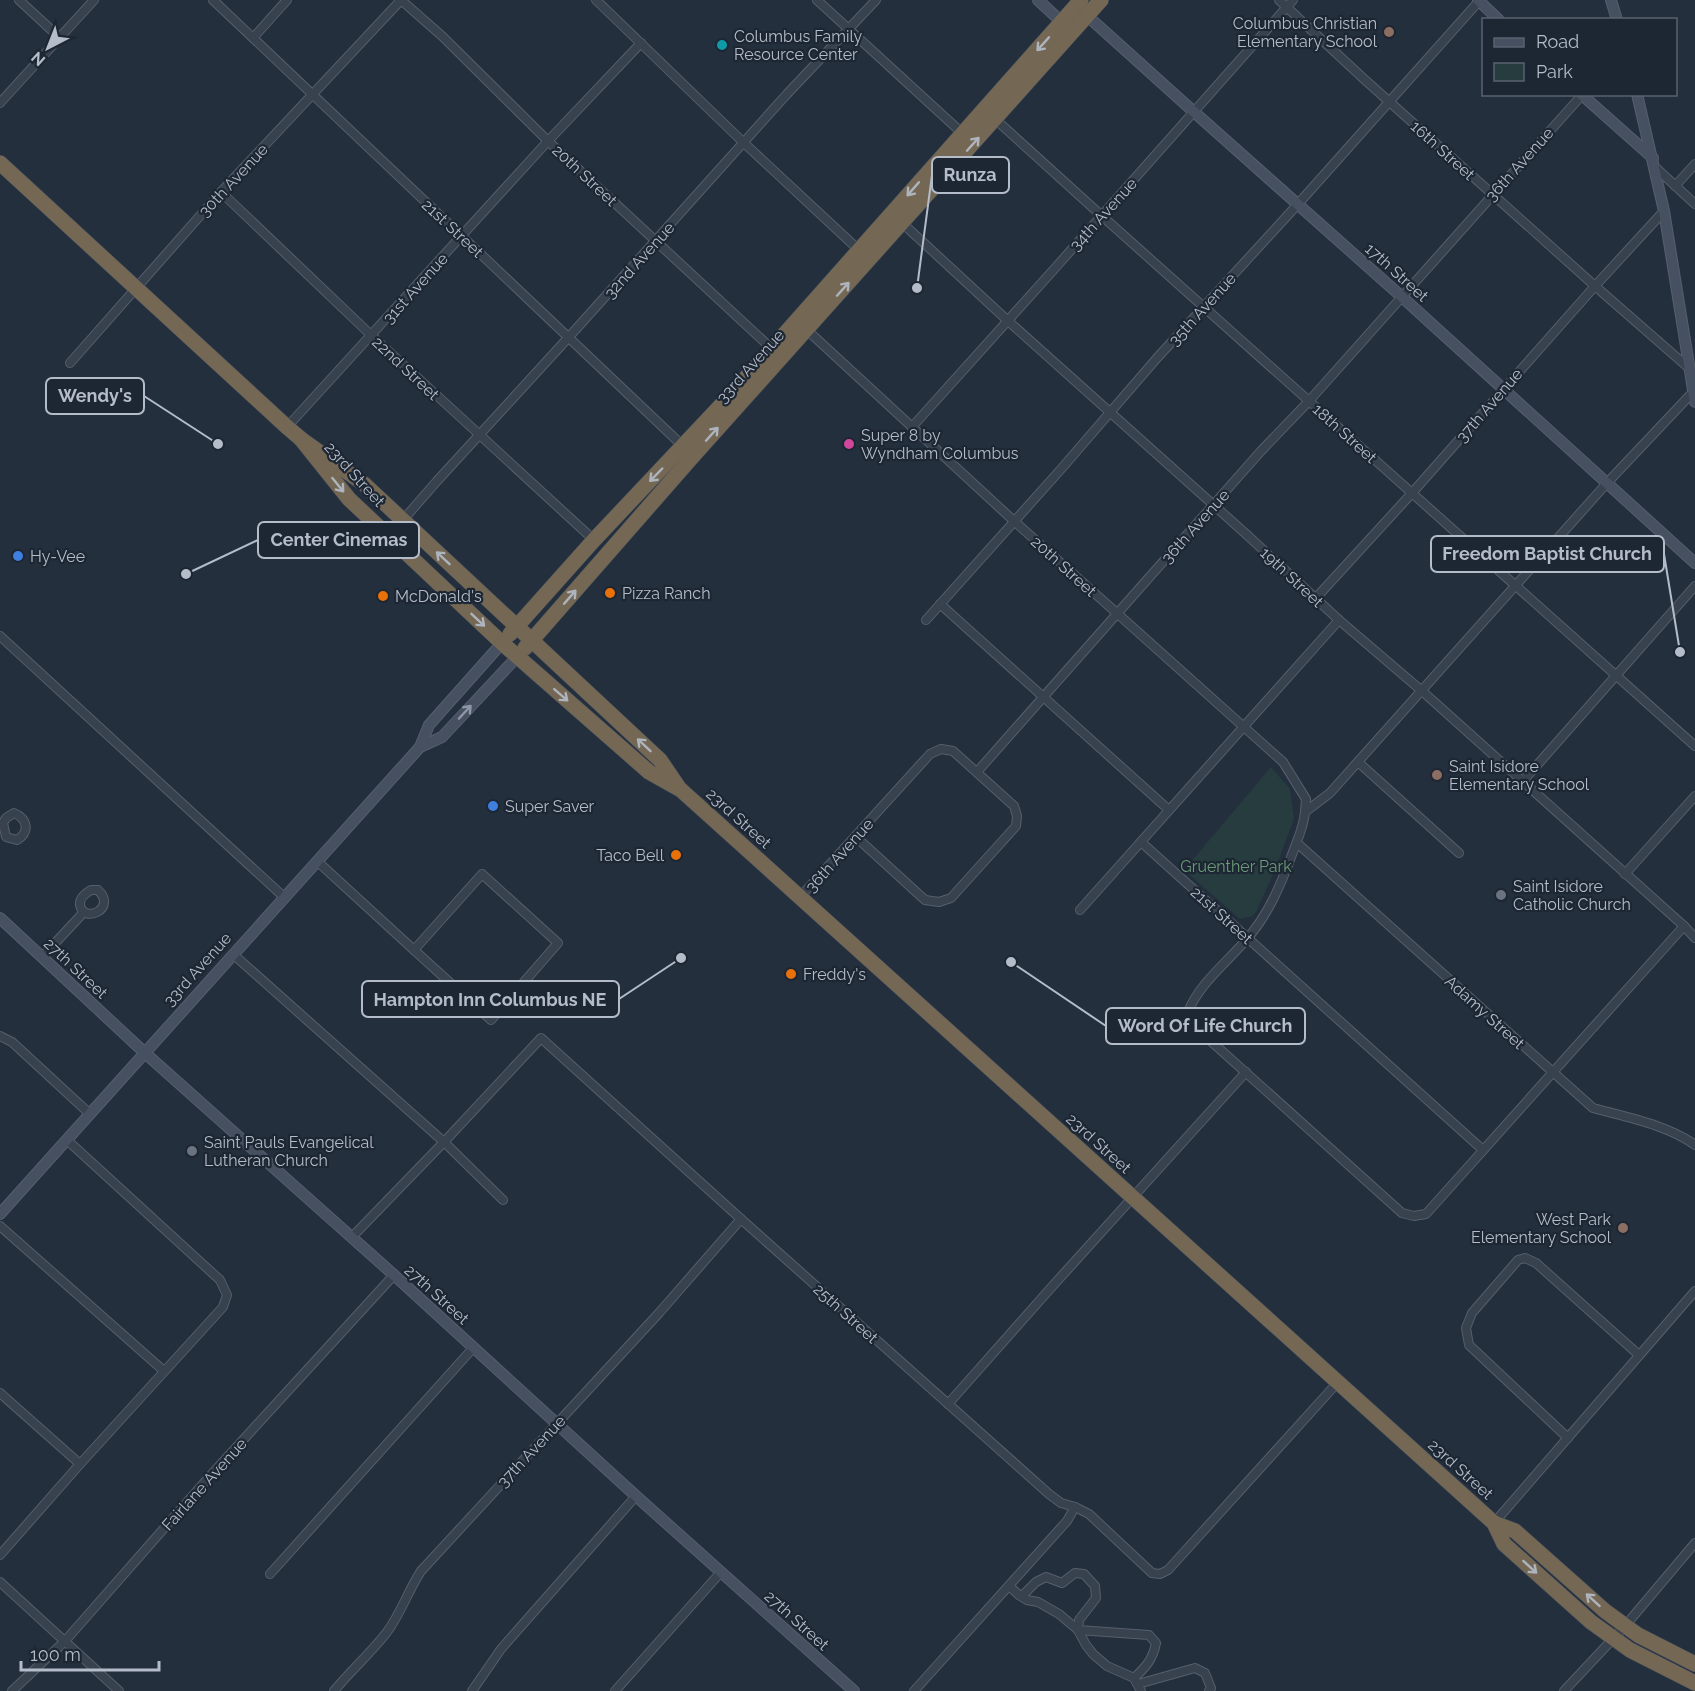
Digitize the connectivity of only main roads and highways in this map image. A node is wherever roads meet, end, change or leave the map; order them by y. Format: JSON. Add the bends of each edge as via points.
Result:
{"nodes":[{"id":1,"x":1101,"y":0,"type":"edge"},
{"id":2,"x":1082,"y":7,"type":"edge"},
{"id":3,"x":1067,"y":27,"type":"junction"},
{"id":4,"x":0,"y":163,"type":"edge"},
{"id":5,"x":897,"y":218,"type":"junction"},
{"id":6,"x":864,"y":255,"type":"junction"},
{"id":7,"x":301,"y":439,"type":"junction"},
{"id":8,"x":688,"y":451,"type":"junction"},
{"id":9,"x":516,"y":627,"type":"junction"},
{"id":10,"x":531,"y":641,"type":"junction"},
{"id":11,"x":502,"y":643,"type":"junction"},
{"id":12,"x":517,"y":657,"type":"junction"},
{"id":13,"x":681,"y":790,"type":"junction"},
{"id":14,"x":1494,"y":1523,"type":"junction"},
{"id":15,"x":1695,"y":1664,"type":"edge"},
{"id":16,"x":1695,"y":1683,"type":"edge"}],
"edges":[{"from":1,"to":2,"type":"highway","name":"33rd Avenue"},
{"from":2,"to":3,"type":"highway","name":"33rd Avenue"},
{"from":5,"to":3,"type":"highway","name":"33rd Avenue","one_way":true,"via":[[995,119]]},
{"from":3,"to":5,"type":"highway","name":"33rd Avenue","one_way":true,"via":[[962,133]]},
{"from":4,"to":7,"type":"highway","name":"23rd Street"},
{"from":5,"to":6,"type":"highway","name":"33rd Avenue"},
{"from":6,"to":8,"type":"highway","name":"33rd Avenue","via":[[771,348]]},
{"from":8,"to":6,"type":"highway","name":"33rd Avenue","one_way":true,"via":[[807,330]]},
{"from":9,"to":7,"type":"highway","name":"23rd Street","one_way":true,"via":[[364,484]]},
{"from":7,"to":11,"type":"highway","name":"23rd Street","one_way":true,"via":[[350,499]]},
{"from":8,"to":9,"type":"highway","name":"33rd Avenue","one_way":true,"via":[[594,540]]},
{"from":10,"to":8,"type":"highway","name":"33rd Avenue","one_way":true},
{"from":9,"to":10,"type":"highway","name":"23rd Street"},
{"from":9,"to":11,"type":"highway","name":"33rd Avenue"},
{"from":10,"to":12,"type":"highway","name":"33rd Avenue"},
{"from":13,"to":10,"type":"highway","name":"23rd Street","one_way":true,"via":[[660,760]]},
{"from":11,"to":12,"type":"highway","name":"23rd Street"},
{"from":12,"to":13,"type":"highway","name":"23rd Street","one_way":true,"via":[[649,772]]},
{"from":13,"to":14,"type":"highway","name":"23rd Street"},
{"from":15,"to":14,"type":"highway","name":"23rd Street","one_way":true,"via":[[1625,1626],[1515,1531]]},
{"from":14,"to":16,"type":"highway","name":"23rd Street","one_way":true,"via":[[1504,1544],[1591,1622],[1648,1660]]}]}
